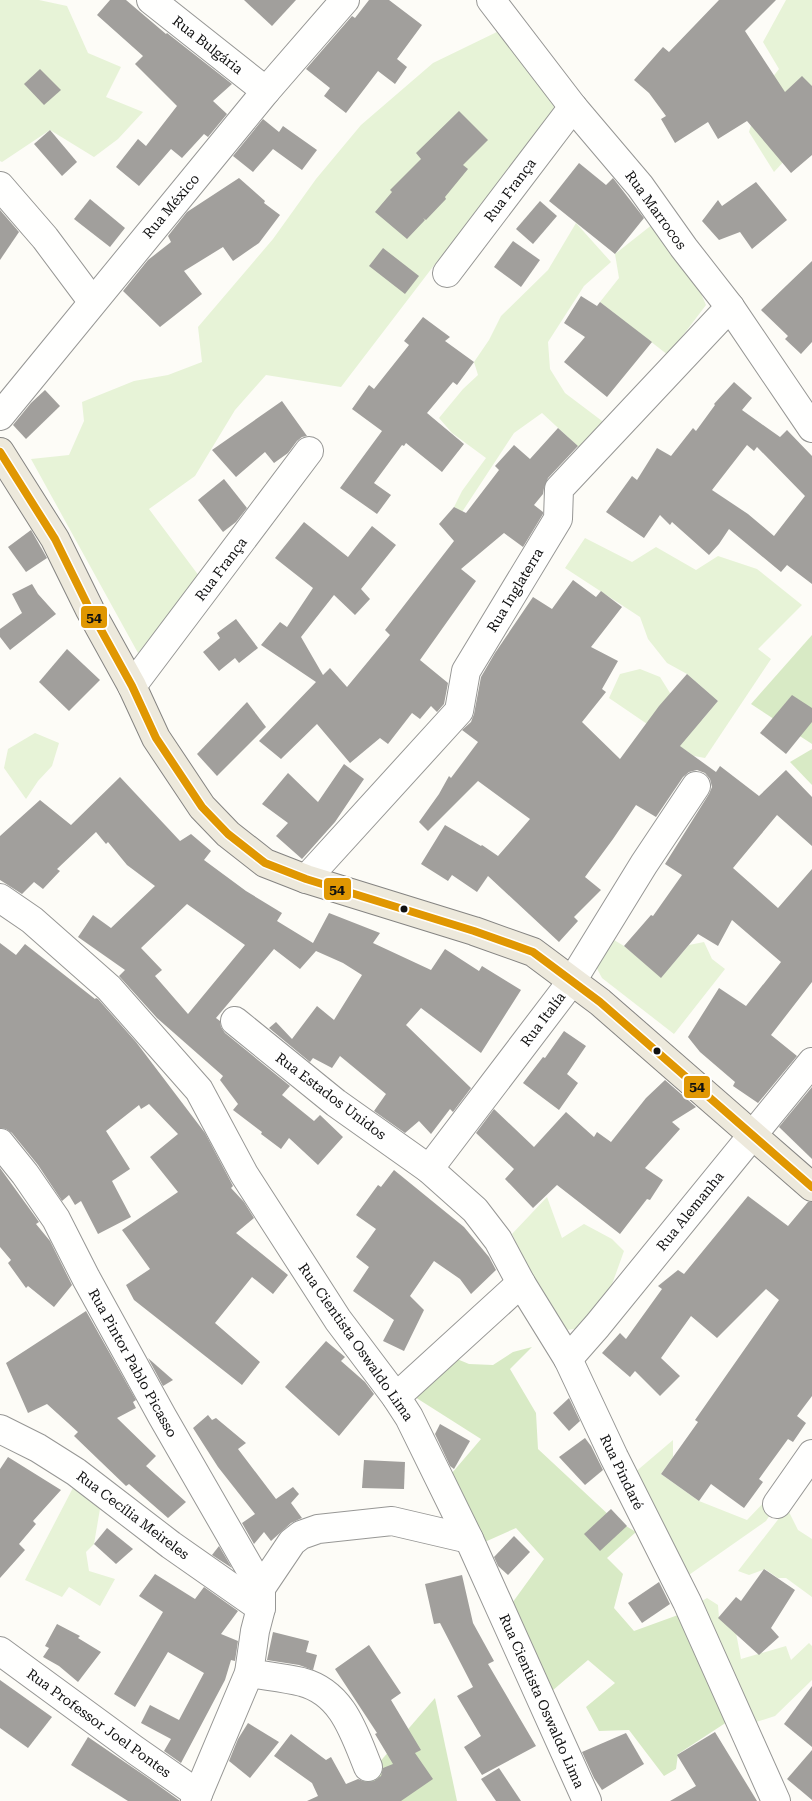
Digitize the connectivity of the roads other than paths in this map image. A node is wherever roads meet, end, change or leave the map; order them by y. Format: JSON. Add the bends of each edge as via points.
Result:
{"nodes":[{"id":1,"x":345,"y":0,"type":"edge"},
{"id":2,"x":491,"y":0,"type":"edge"},
{"id":3,"x":152,"y":1,"type":"edge"},
{"id":4,"x":266,"y":90,"type":"junction"},
{"id":5,"x":573,"y":107,"type":"junction"},
{"id":6,"x":0,"y":186,"type":"edge"},
{"id":7,"x":447,"y":274,"type":"dead end"},
{"id":8,"x":92,"y":301,"type":"junction"},
{"id":9,"x":730,"y":307,"type":"junction"},
{"id":10,"x":0,"y":416,"type":"edge"},
{"id":11,"x":812,"y":428,"type":"edge"},
{"id":12,"x":309,"y":451,"type":"dead end"},
{"id":13,"x":0,"y":452,"type":"edge"},
{"id":14,"x":132,"y":686,"type":"junction"},
{"id":15,"x":696,"y":786,"type":"dead end"},
{"id":16,"x":306,"y":879,"type":"junction"},
{"id":17,"x":0,"y":898,"type":"edge"},
{"id":18,"x":572,"y":981,"type":"junction"},
{"id":19,"x":235,"y":1021,"type":"dead end"},
{"id":20,"x":812,"y":1062,"type":"edge"},
{"id":21,"x":752,"y":1136,"type":"junction"},
{"id":22,"x":0,"y":1143,"type":"edge"},
{"id":23,"x":429,"y":1169,"type":"junction"},
{"id":24,"x":812,"y":1187,"type":"edge"},
{"id":25,"x":521,"y":1283,"type":"junction"},
{"id":26,"x":568,"y":1360,"type":"junction"},
{"id":27,"x":396,"y":1397,"type":"junction"},
{"id":28,"x":0,"y":1429,"type":"edge"},
{"id":29,"x":812,"y":1454,"type":"edge"},
{"id":30,"x":777,"y":1504,"type":"dead end"},
{"id":31,"x":469,"y":1539,"type":"junction"},
{"id":32,"x":261,"y":1598,"type":"junction"},
{"id":33,"x":0,"y":1651,"type":"edge"},
{"id":34,"x":248,"y":1673,"type":"junction"},
{"id":35,"x":368,"y":1768,"type":"dead end"},
{"id":36,"x":197,"y":1798,"type":"edge"},
{"id":37,"x":587,"y":1801,"type":"edge"},
{"id":38,"x":776,"y":1801,"type":"edge"}],
"edges":[{"from":1,"to":4,"type":"street","name":"Rua México"},
{"from":2,"to":5,"type":"street","name":"Rua Marrocos"},
{"from":3,"to":4,"type":"street","name":"Rua Bulgária"},
{"from":4,"to":8,"type":"street","name":"Rua México"},
{"from":5,"to":7,"type":"street","name":"Rua França"},
{"from":5,"to":9,"type":"street","name":"Rua Marrocos","via":[[640,186]]},
{"from":6,"to":8,"type":"street","via":[[45,238]]},
{"from":8,"to":10,"type":"street","name":"Rua México"},
{"from":9,"to":11,"type":"street","name":"Rua Marrocos"},
{"from":9,"to":16,"type":"street","name":"Rua Inglaterra","via":[[559,489],[558,519],[466,671],[459,712]]},
{"from":12,"to":14,"type":"street","name":"Rua França"},
{"from":13,"to":14,"type":"main road","via":[[55,539]]},
{"from":14,"to":16,"type":"main road","via":[[156,738],[202,807],[228,834],[265,863]]},
{"from":15,"to":18,"type":"street","name":"Rua Italía"},
{"from":16,"to":18,"type":"main road","via":[[533,952]]},
{"from":17,"to":27,"type":"street","name":"Rua Cientista Oswaldo Lima","via":[[32,920],[109,988],[199,1090],[244,1174],[332,1312]]},
{"from":18,"to":21,"type":"main road"},
{"from":18,"to":23,"type":"street","name":"Rua Italía"},
{"from":19,"to":23,"type":"street","name":"Rua Estados Unidos","via":[[336,1103]]},
{"from":20,"to":21,"type":"street","name":"Rua Alemanha"},
{"from":21,"to":24,"type":"main road"},
{"from":21,"to":26,"type":"street","name":"Rua Alemanha"},
{"from":22,"to":32,"type":"street","name":"Rua Pintor Pablo Picasso","via":[[56,1219]]},
{"from":23,"to":25,"type":"street","name":"Rua Pindaré","via":[[475,1210],[498,1240]]},
{"from":25,"to":26,"type":"street","name":"Rua Pindaré"},
{"from":25,"to":27,"type":"street"},
{"from":26,"to":38,"type":"street","name":"Rua Pindaré","via":[[686,1602]]},
{"from":27,"to":31,"type":"street","name":"Rua Cientista Oswaldo Lima"},
{"from":28,"to":32,"type":"street","name":"Rua Cecília Meireles","via":[[76,1472],[171,1545]]},
{"from":29,"to":30,"type":"street"},
{"from":31,"to":32,"type":"street","via":[[392,1521],[318,1529],[292,1542]]},
{"from":31,"to":37,"type":"street","name":"Rua Cientista Oswaldo Lima"},
{"from":32,"to":34,"type":"street"},
{"from":33,"to":36,"type":"street","name":"Rua Professor Joel Pontes"},
{"from":34,"to":35,"type":"street","via":[[303,1682],[333,1699],[352,1729]]},
{"from":34,"to":36,"type":"street"}]}
